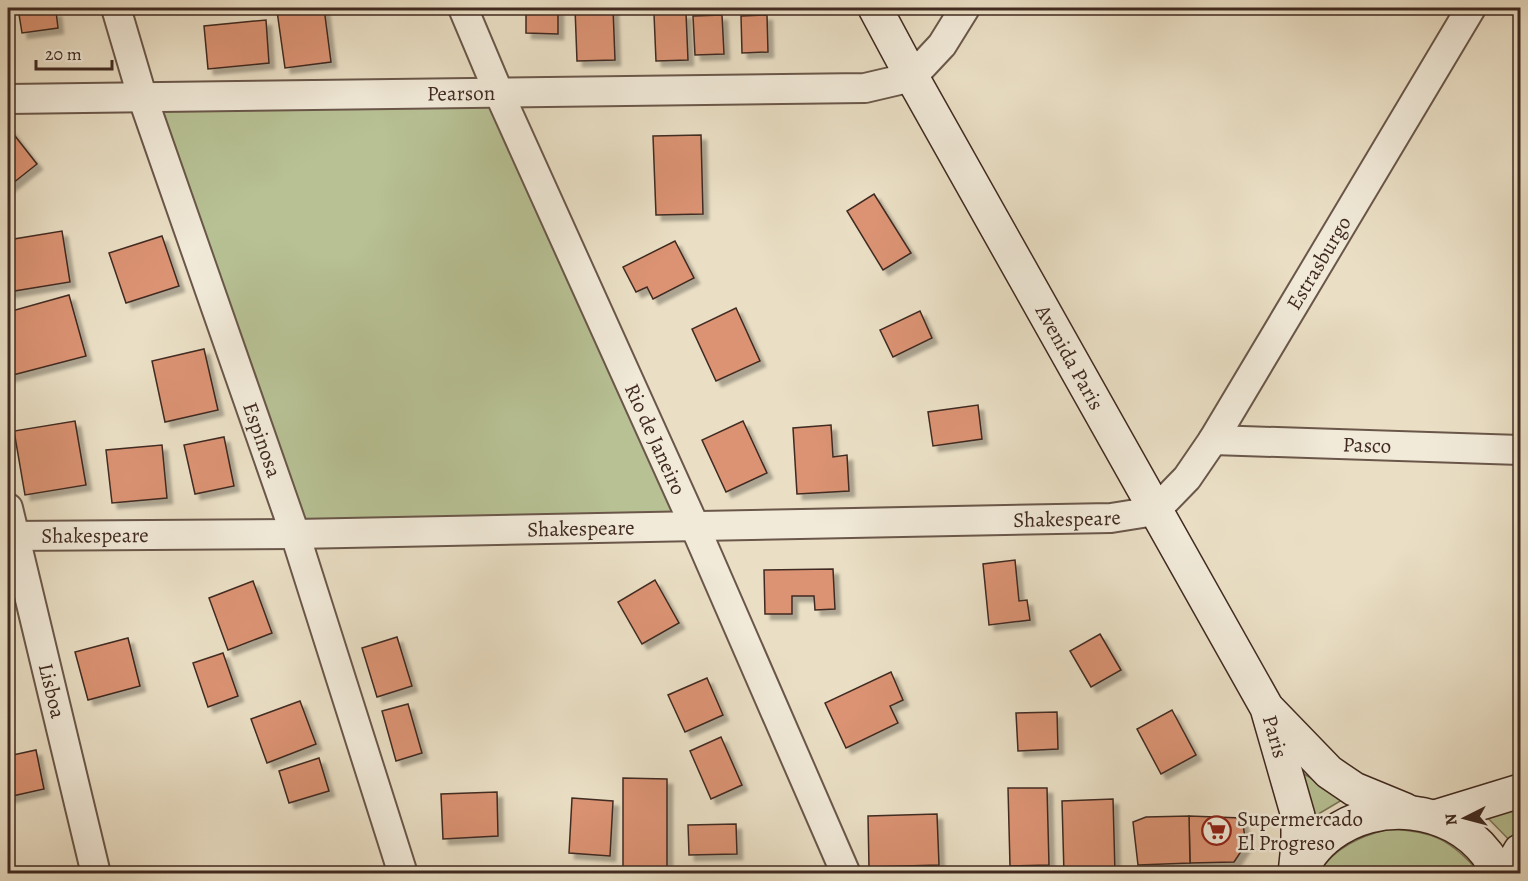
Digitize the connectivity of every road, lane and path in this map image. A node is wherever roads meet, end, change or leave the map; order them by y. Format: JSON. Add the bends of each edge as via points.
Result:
{"nodes":[{"id":1,"x":116,"y":8,"type":"edge"},
{"id":2,"x":463,"y":8,"type":"edge"},
{"id":3,"x":875,"y":8,"type":"edge"},
{"id":4,"x":965,"y":8,"type":"edge"},
{"id":5,"x":1471,"y":8,"type":"edge"},
{"id":6,"x":912,"y":77,"type":"junction"},
{"id":7,"x":498,"y":91,"type":"junction"},
{"id":8,"x":142,"y":96,"type":"junction"},
{"id":9,"x":8,"y":99,"type":"edge"},
{"id":10,"x":1213,"y":440,"type":"junction"},
{"id":11,"x":1521,"y":450,"type":"edge"},
{"id":12,"x":8,"y":508,"type":"edge"},
{"id":13,"x":1155,"y":511,"type":"junction"},
{"id":14,"x":695,"y":527,"type":"junction"},
{"id":15,"x":295,"y":534,"type":"junction"},
{"id":16,"x":11,"y":536,"type":"edge"},
{"id":17,"x":1266,"y":708,"type":"junction"},
{"id":18,"x":1521,"y":791,"type":"edge"},
{"id":19,"x":1422,"y":814,"type":"junction"},
{"id":20,"x":1521,"y":851,"type":"edge"},
{"id":21,"x":96,"y":873,"type":"edge"},
{"id":22,"x":403,"y":873,"type":"edge"},
{"id":23,"x":846,"y":873,"type":"edge"},
{"id":24,"x":1297,"y":873,"type":"edge"},
{"id":25,"x":1498,"y":873,"type":"edge"},
{"id":26,"x":1507,"y":873,"type":"edge"}],
"edges":[{"from":1,"to":8,"type":"street","name":"Espinosa"},
{"from":2,"to":7,"type":"street","name":"Rio de Janeiro"},
{"from":3,"to":6,"type":"main road","name":"Avenida Paris"},
{"from":4,"to":6,"type":"street","via":[[942,45]]},
{"from":5,"to":10,"type":"street","name":"Estrasburgo"},
{"from":6,"to":7,"type":"street","name":"Pearson","via":[[865,88]]},
{"from":6,"to":13,"type":"main road","name":"Avenida Paris"},
{"from":7,"to":8,"type":"street","name":"Pearson"},
{"from":7,"to":14,"type":"street","name":"Rio de Janeiro"},
{"from":8,"to":9,"type":"street","name":"Pearson"},
{"from":8,"to":15,"type":"street","name":"Espinosa"},
{"from":10,"to":11,"type":"street","name":"Pasco"},
{"from":10,"to":13,"type":"street","name":"Estrasburgo","via":[[1187,478]]},
{"from":12,"to":16,"type":"street","name":"Lisboa"},
{"from":13,"to":14,"type":"street","name":"Shakespeare","via":[[1111,518]]},
{"from":13,"to":17,"type":"main road","name":"Avenida Paris"},
{"from":14,"to":15,"type":"street","name":"Shakespeare"},
{"from":14,"to":23,"type":"street","name":"Rio de Janeiro"},
{"from":15,"to":16,"type":"street","name":"Shakespeare"},
{"from":15,"to":22,"type":"street","name":"Espinosa"},
{"from":16,"to":21,"type":"street","name":"Lisboa"},
{"from":17,"to":19,"type":"main road","name":"Paris","via":[[1329,772],[1354,789]]},
{"from":17,"to":24,"type":"main road","name":"Paris","via":[[1298,816]]},
{"from":18,"to":19,"type":"main road"},
{"from":19,"to":24,"type":"main road","via":[[1381,813],[1353,820],[1329,835]]},
{"from":19,"to":25,"type":"main road","name":"Paris","via":[[1463,831],[1486,853]]},
{"from":20,"to":26,"type":"main road"}]}
